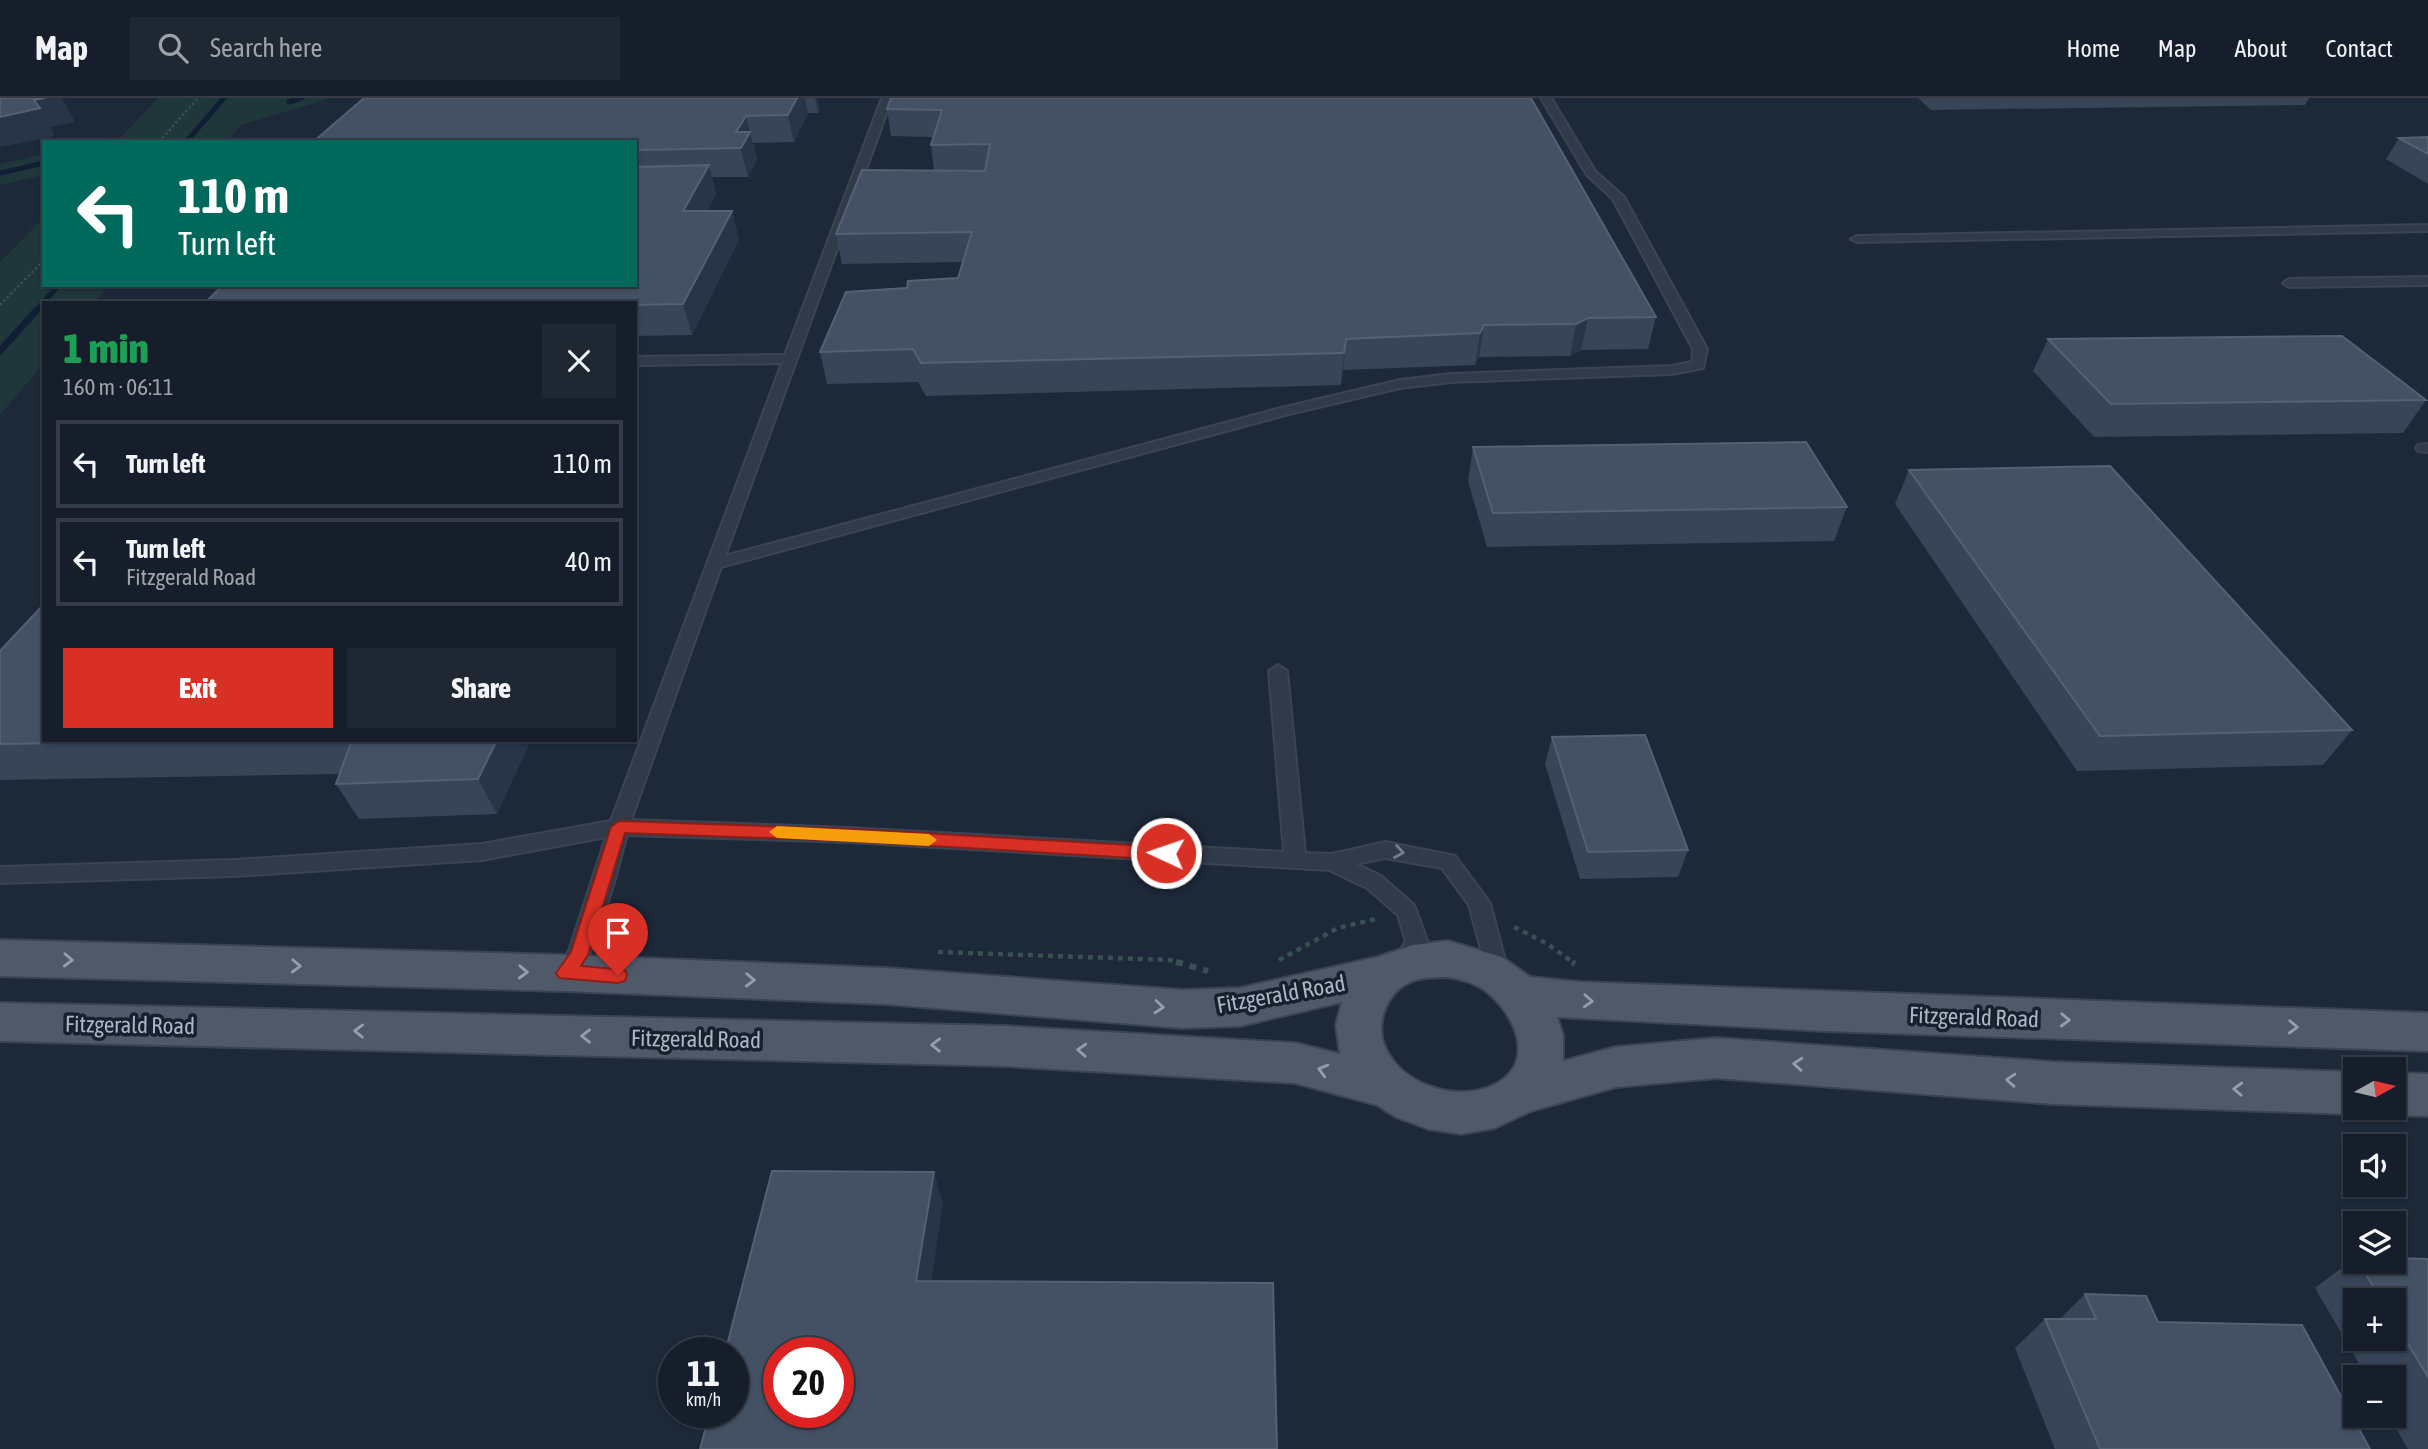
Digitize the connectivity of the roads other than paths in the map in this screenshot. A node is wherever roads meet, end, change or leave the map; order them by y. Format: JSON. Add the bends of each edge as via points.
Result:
{"nodes":[{"id":1,"x":887,"y":98,"type":"edge"},
{"id":2,"x":1545,"y":98,"type":"edge"},
{"id":3,"x":2428,"y":228,"type":"edge"},
{"id":4,"x":1857,"y":239,"type":"dead end"},
{"id":5,"x":2428,"y":281,"type":"edge"},
{"id":6,"x":2289,"y":283,"type":"dead end"},
{"id":7,"x":790,"y":359,"type":"junction"},
{"id":8,"x":637,"y":362,"type":"edge"},
{"id":9,"x":714,"y":565,"type":"junction"},
{"id":10,"x":1278,"y":671,"type":"dead end"},
{"id":11,"x":619,"y":827,"type":"junction"},
{"id":12,"x":1295,"y":859,"type":"junction"},
{"id":13,"x":1332,"y":862,"type":"junction"},
{"id":14,"x":0,"y":875,"type":"edge"},
{"id":15,"x":0,"y":958,"type":"edge"},
{"id":16,"x":1393,"y":970,"type":"junction"},
{"id":17,"x":565,"y":973,"type":"junction"},
{"id":18,"x":1509,"y":985,"type":"junction"},
{"id":19,"x":0,"y":1022,"type":"edge"},
{"id":20,"x":2428,"y":1032,"type":"edge"},
{"id":21,"x":1389,"y":1087,"type":"junction"},
{"id":22,"x":2343,"y":1093,"type":"edge"},
{"id":23,"x":1519,"y":1094,"type":"junction"},
{"id":24,"x":2406,"y":1094,"type":"edge"},
{"id":25,"x":2428,"y":1095,"type":"edge"}],
"edges":[{"from":1,"to":7,"type":"lane"},
{"from":2,"to":9,"type":"lane","via":[[1591,173],[1618,197],[1642,238],[1700,349],[1698,365],[1400,384]]},
{"from":3,"to":4,"type":"lane"},
{"from":5,"to":6,"type":"lane"},
{"from":7,"to":8,"type":"lane"},
{"from":7,"to":9,"type":"lane"},
{"from":9,"to":11,"type":"lane"},
{"from":10,"to":12,"type":"lane"},
{"from":11,"to":12,"type":"lane"},
{"from":11,"to":14,"type":"lane","via":[[482,852],[234,868]]},
{"from":11,"to":17,"type":"lane","via":[[579,955]]},
{"from":12,"to":13,"type":"lane"},
{"from":13,"to":16,"type":"lane","via":[[1374,882],[1407,911],[1417,943]]},
{"from":13,"to":18,"type":"lane","one_way":true,"via":[[1385,850],[1448,861],[1479,903]]},
{"from":15,"to":17,"type":"main road","name":"Fitzgerald Road","one_way":true},
{"from":17,"to":16,"type":"main road","name":"Fitzgerald Road","one_way":true,"via":[[885,986],[1182,1009],[1240,1007]]},
{"from":16,"to":18,"type":"main road","via":[[1423,960],[1448,959],[1474,965]]},
{"from":16,"to":21,"type":"main road","via":[[1369,991],[1359,1013],[1359,1039],[1370,1065]]},
{"from":18,"to":20,"type":"main road","name":"Fitzgerald Road","one_way":true,"via":[[1578,1001]]},
{"from":18,"to":23,"type":"main road","via":[[1534,1013],[1541,1035],[1541,1056],[1533,1077]]},
{"from":21,"to":19,"type":"main road","name":"Fitzgerald Road","one_way":true,"via":[[1295,1063],[1046,1048]]},
{"from":21,"to":23,"type":"main road","via":[[1413,1102],[1441,1111],[1470,1113],[1496,1107]]},
{"from":22,"to":23,"type":"main road","one_way":true,"via":[[2054,1083],[1716,1058],[1616,1067]]},
{"from":24,"to":25,"type":"main road"}]}
